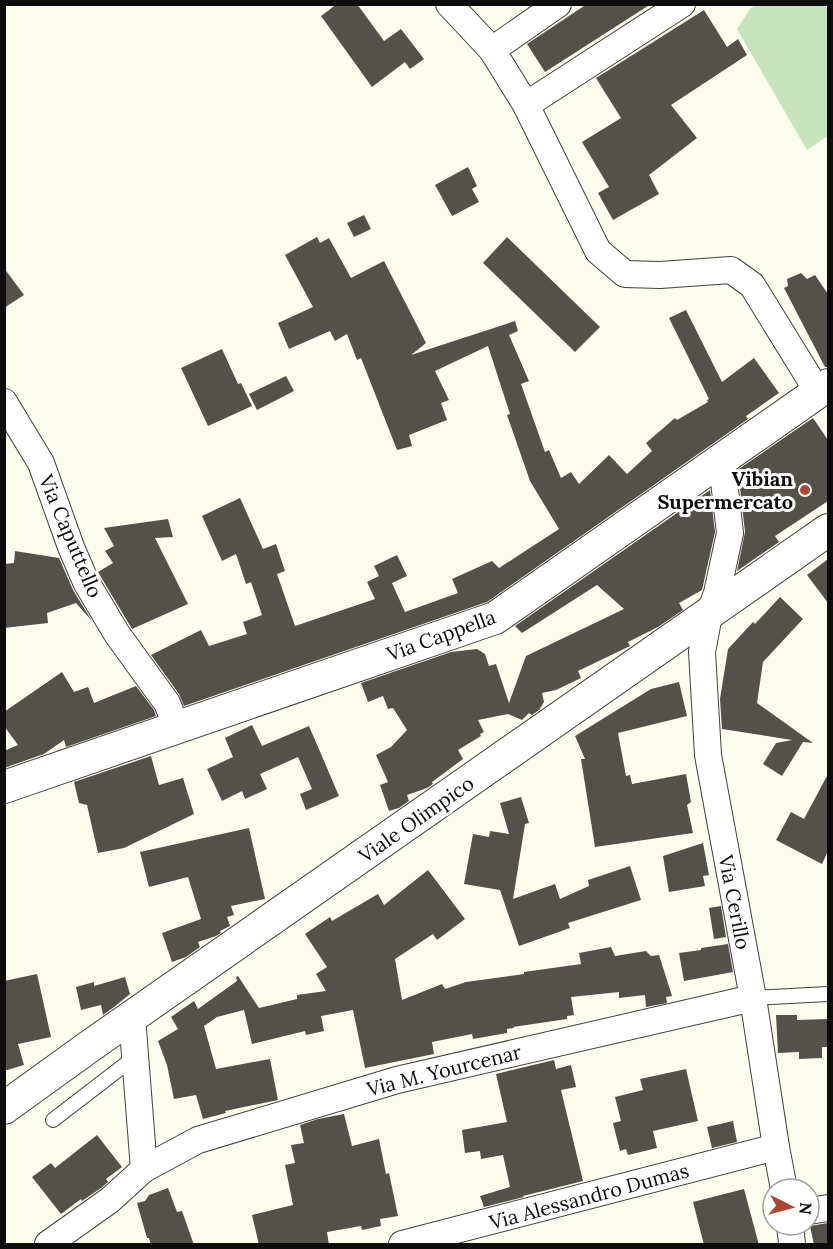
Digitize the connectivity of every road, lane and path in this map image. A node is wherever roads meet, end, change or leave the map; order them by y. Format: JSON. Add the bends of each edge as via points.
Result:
{"nodes":[{"id":1,"x":449,"y":4,"type":"edge"},
{"id":2,"x":558,"y":4,"type":"edge"},
{"id":3,"x":682,"y":4,"type":"edge"},
{"id":4,"x":492,"y":50,"type":"junction"},
{"id":5,"x":526,"y":105,"type":"junction"},
{"id":6,"x":823,"y":388,"type":"edge"},
{"id":7,"x":4,"y":402,"type":"edge"},
{"id":8,"x":714,"y":464,"type":"junction"},
{"id":9,"x":828,"y":530,"type":"edge"},
{"id":10,"x":709,"y":615,"type":"junction"},
{"id":11,"x":177,"y":728,"type":"junction"},
{"id":12,"x":4,"y":787,"type":"edge"},
{"id":13,"x":828,"y":994,"type":"edge"},
{"id":14,"x":753,"y":999,"type":"junction"},
{"id":15,"x":132,"y":1017,"type":"junction"},
{"id":16,"x":135,"y":1057,"type":"junction"},
{"id":17,"x":4,"y":1108,"type":"edge"},
{"id":18,"x":53,"y":1120,"type":"dead end"},
{"id":19,"x":776,"y":1147,"type":"junction"},
{"id":20,"x":144,"y":1169,"type":"junction"},
{"id":21,"x":782,"y":1177,"type":"edge"},
{"id":22,"x":48,"y":1245,"type":"edge"},
{"id":23,"x":402,"y":1245,"type":"edge"}],
"edges":[{"from":1,"to":4,"type":"street"},
{"from":2,"to":4,"type":"street"},
{"from":3,"to":5,"type":"street"},
{"from":4,"to":5,"type":"street"},
{"from":5,"to":6,"type":"street","via":[[598,251],[625,274],[731,270],[752,285]]},
{"from":6,"to":8,"type":"street","name":"Via Cappella"},
{"from":7,"to":11,"type":"street","name":"Via Caputtello","via":[[41,463],[86,582],[117,634],[167,703]]},
{"from":8,"to":10,"type":"street","name":"Via Cerillo","via":[[724,481],[730,532]]},
{"from":8,"to":11,"type":"street","name":"Via Cappella","via":[[495,618]]},
{"from":9,"to":10,"type":"street","name":"Viale Olimpico"},
{"from":10,"to":14,"type":"street","name":"Via Cerillo","via":[[702,652],[708,755]]},
{"from":10,"to":15,"type":"street","name":"Viale Olimpico"},
{"from":11,"to":12,"type":"street","name":"Via Cappella"},
{"from":13,"to":14,"type":"lane"},
{"from":14,"to":19,"type":"street","name":"Via Cerillo"},
{"from":14,"to":20,"type":"street","name":"Via M. Yourcenar","via":[[397,1080],[198,1140]]},
{"from":15,"to":16,"type":"street"},
{"from":15,"to":17,"type":"street","name":"Viale Olimpico"},
{"from":16,"to":18,"type":"lane"},
{"from":16,"to":20,"type":"street"},
{"from":19,"to":21,"type":"street","name":"Via Cerillo"},
{"from":19,"to":23,"type":"street","name":"Via Alessandro Dumas"},
{"from":20,"to":22,"type":"street","name":"Via M. Yourcenar","via":[[110,1200]]}]}
